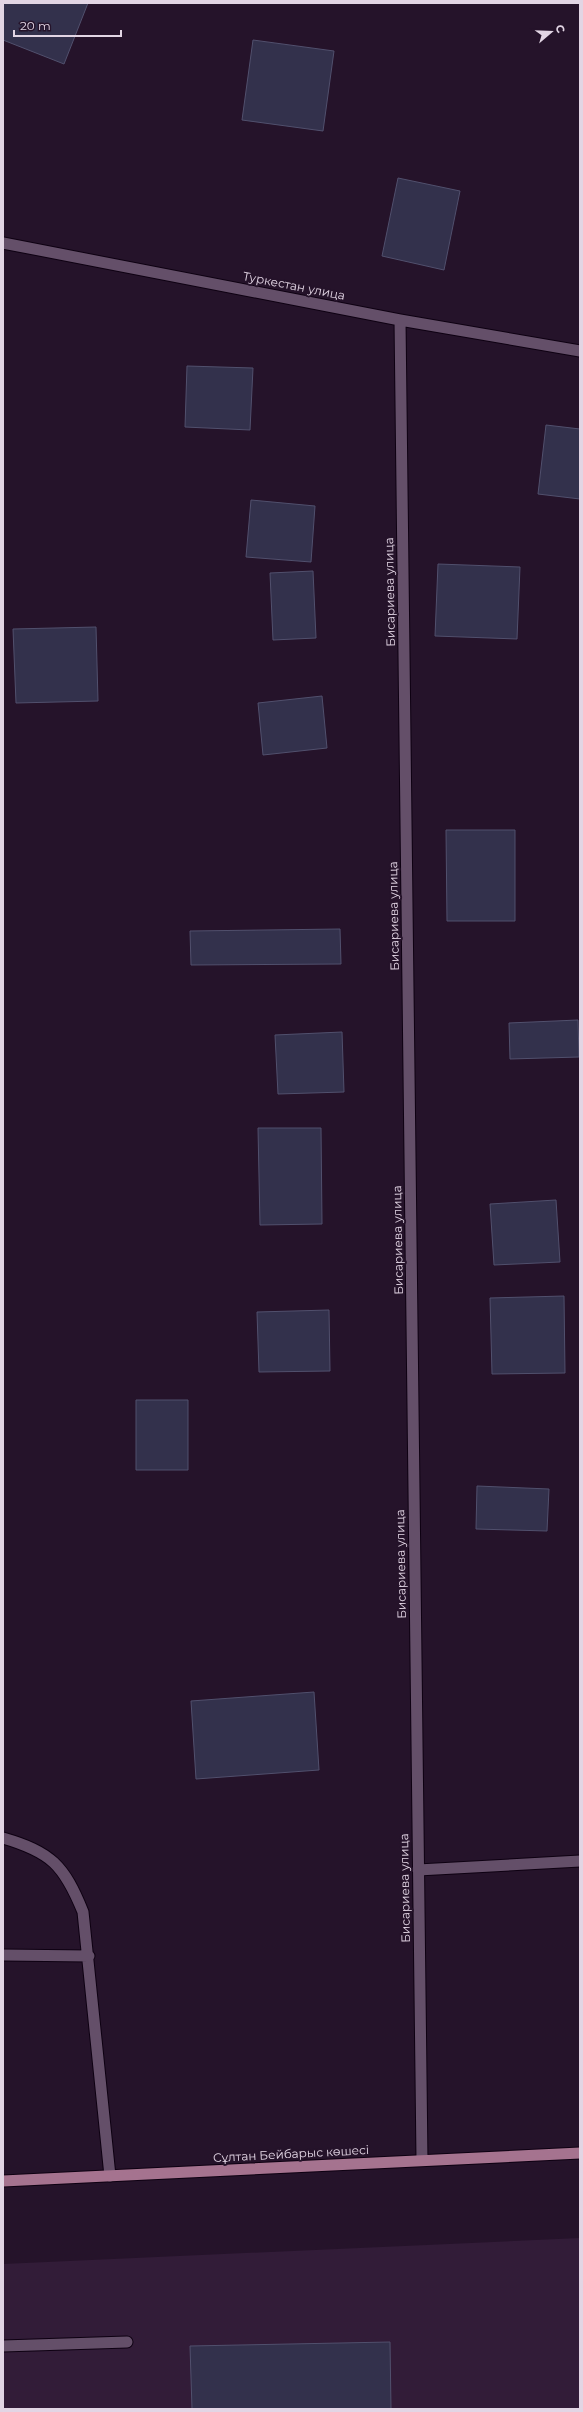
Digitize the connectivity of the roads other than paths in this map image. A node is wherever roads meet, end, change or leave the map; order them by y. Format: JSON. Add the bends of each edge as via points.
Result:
{"nodes":[{"id":1,"x":3,"y":243,"type":"edge"},
{"id":2,"x":400,"y":320,"type":"junction"},
{"id":3,"x":580,"y":351,"type":"edge"},
{"id":4,"x":3,"y":1838,"type":"edge"},
{"id":5,"x":580,"y":1861,"type":"edge"},
{"id":6,"x":418,"y":1870,"type":"junction"},
{"id":7,"x":3,"y":1955,"type":"edge"},
{"id":8,"x":89,"y":1956,"type":"junction"},
{"id":9,"x":580,"y":2153,"type":"edge"},
{"id":10,"x":422,"y":2160,"type":"junction"},
{"id":11,"x":110,"y":2176,"type":"junction"},
{"id":12,"x":3,"y":2181,"type":"edge"},
{"id":13,"x":127,"y":2342,"type":"dead end"},
{"id":14,"x":3,"y":2346,"type":"edge"}],
"edges":[{"from":1,"to":2,"type":"street","name":"Туркестан улица"},
{"from":2,"to":3,"type":"street","name":"Туркестан улица"},
{"from":2,"to":6,"type":"street","name":"Бисариева улица"},
{"from":4,"to":8,"type":"street","via":[[32,1846],[57,1863],[73,1888],[83,1912]]},
{"from":5,"to":6,"type":"street"},
{"from":6,"to":10,"type":"street","name":"Бисариева улица"},
{"from":7,"to":8,"type":"street"},
{"from":8,"to":11,"type":"street"},
{"from":9,"to":10,"type":"main road","name":"Сұлтан Бейбарыс көшесі"},
{"from":10,"to":11,"type":"main road","name":"Сұлтан Бейбарыс көшесі"},
{"from":11,"to":12,"type":"main road","name":"Сұлтан Бейбарыс көшесі"},
{"from":13,"to":14,"type":"street"}]}
